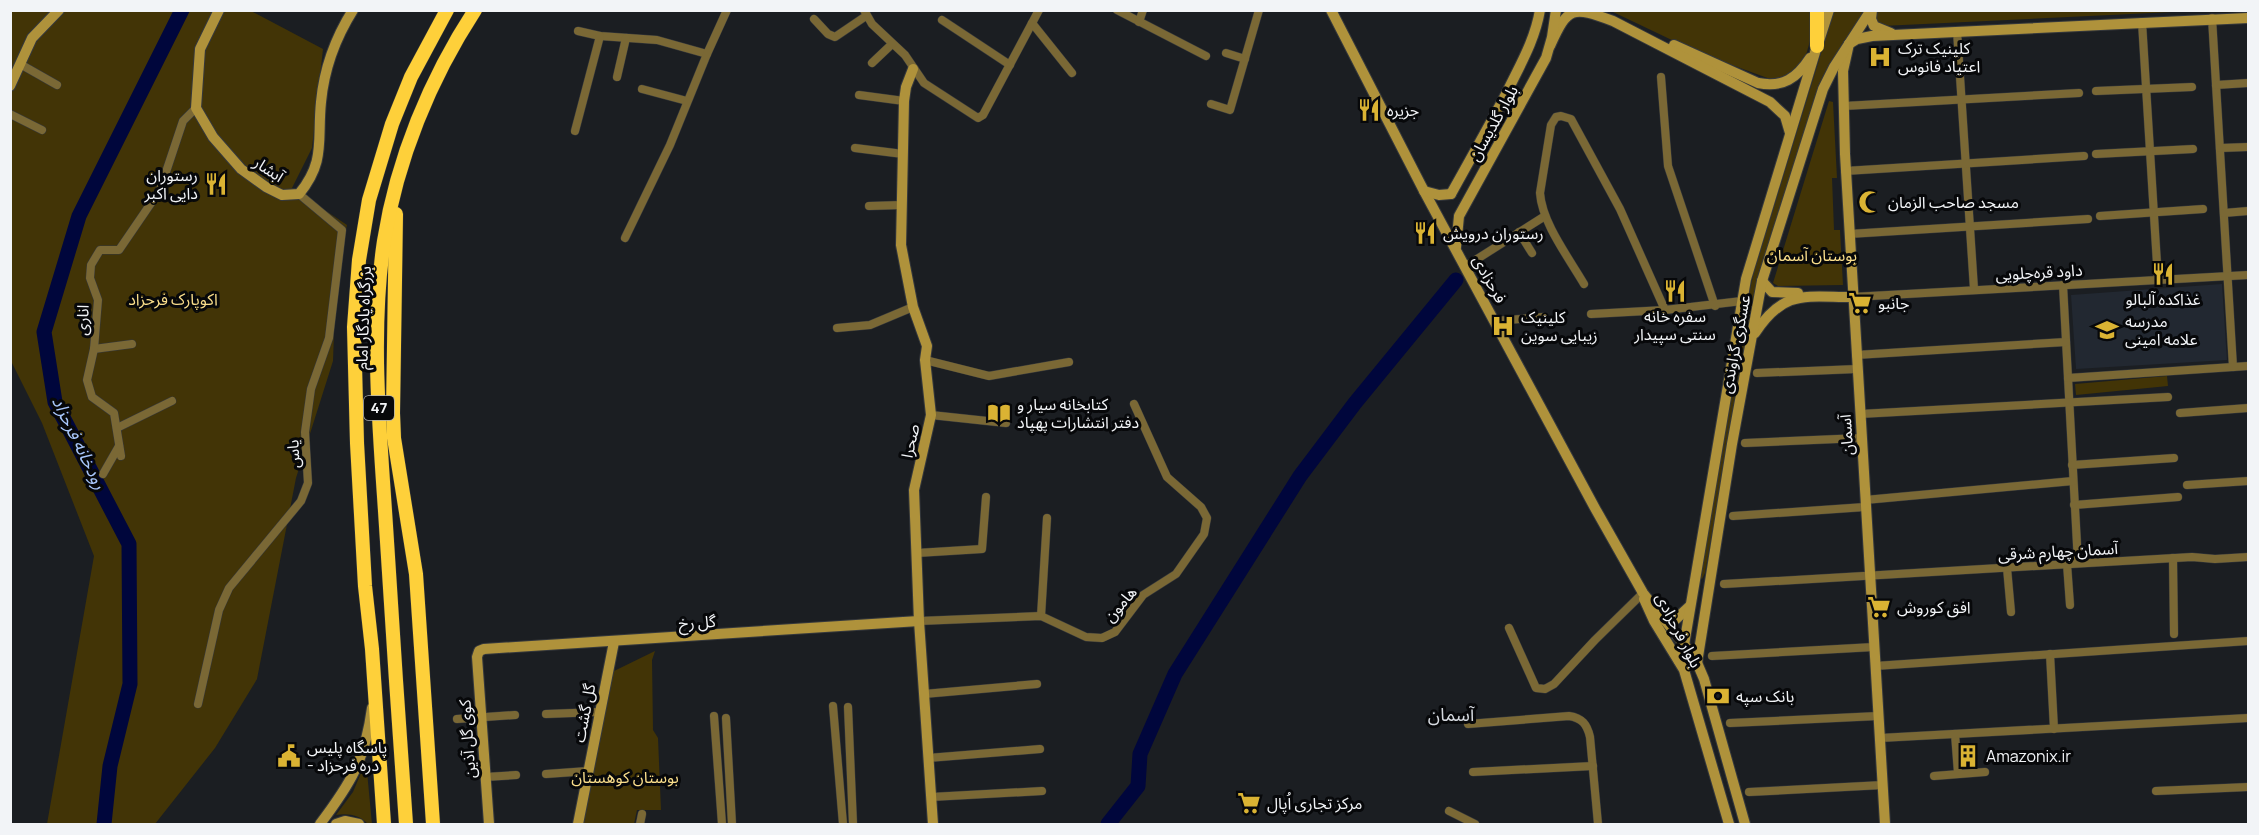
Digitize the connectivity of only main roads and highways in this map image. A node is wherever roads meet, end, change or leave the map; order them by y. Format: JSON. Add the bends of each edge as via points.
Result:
{"nodes":[{"id":1,"x":447,"y":10,"type":"edge"},
{"id":2,"x":475,"y":10,"type":"edge"},
{"id":3,"x":1817,"y":10,"type":"edge"},
{"id":4,"x":1817,"y":46,"type":"road end"},
{"id":5,"x":396,"y":189,"type":"junction"},
{"id":6,"x":384,"y":825,"type":"edge"},
{"id":7,"x":406,"y":825,"type":"edge"},
{"id":8,"x":433,"y":825,"type":"edge"}],
"edges":[{"from":1,"to":6,"type":"highway","name":"بزرگراه یادگار امام","number":"47","via":[[411,77],[392,124],[369,200],[359,260],[354,381]]},
{"from":2,"to":5,"type":"highway","name":"بزرگراه یادگار امام","number":"47","via":[[428,94]]},
{"from":3,"to":4,"type":"highway"},
{"from":5,"to":7,"type":"highway","name":"بزرگراه یادگار امام","number":"47","via":[[382,254],[377,364]]},
{"from":5,"to":8,"type":"highway","via":[[394,438],[416,574]]}]}
